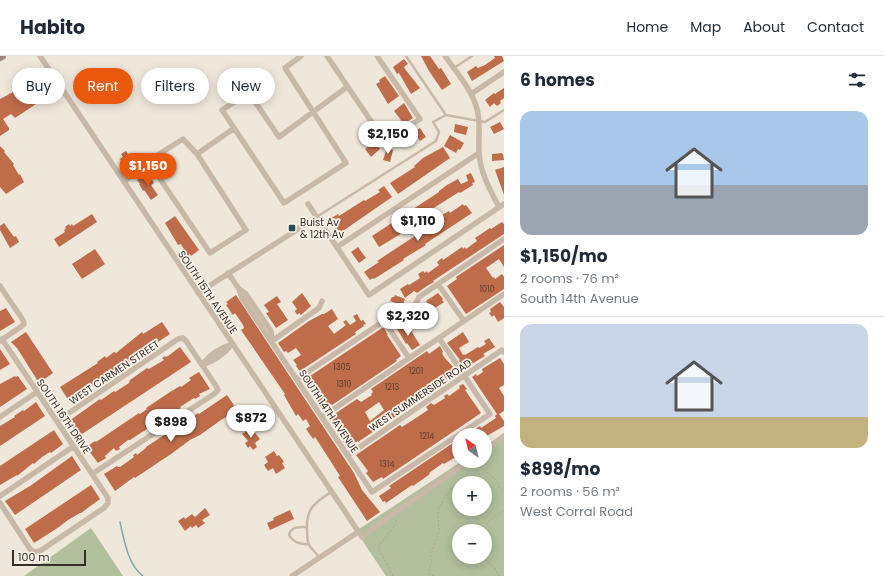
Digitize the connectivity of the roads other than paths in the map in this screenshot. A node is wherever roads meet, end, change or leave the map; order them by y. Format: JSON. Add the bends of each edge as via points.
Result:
{"nodes":[{"id":1,"x":40,"y":56,"type":"edge"},
{"id":2,"x":301,"y":56,"type":"edge"},
{"id":3,"x":327,"y":56,"type":"edge"},
{"id":4,"x":377,"y":56,"type":"edge"},
{"id":5,"x":406,"y":56,"type":"edge"},
{"id":6,"x":445,"y":56,"type":"edge"},
{"id":7,"x":472,"y":56,"type":"edge"},
{"id":8,"x":454,"y":68,"type":"junction"},
{"id":9,"x":504,"y":72,"type":"edge"},
{"id":10,"x":347,"y":87,"type":"junction"},
{"id":11,"x":471,"y":94,"type":"junction"},
{"id":12,"x":504,"y":110,"type":"edge"},
{"id":13,"x":314,"y":112,"type":"junction"},
{"id":14,"x":446,"y":115,"type":"junction"},
{"id":15,"x":478,"y":121,"type":"junction"},
{"id":16,"x":233,"y":129,"type":"junction"},
{"id":17,"x":479,"y":153,"type":"junction"},
{"id":18,"x":197,"y":154,"type":"junction"},
{"id":19,"x":148,"y":162,"type":"junction"},
{"id":20,"x":124,"y":182,"type":"junction"},
{"id":21,"x":308,"y":204,"type":"dead end"},
{"id":22,"x":502,"y":205,"type":"edge"},
{"id":23,"x":317,"y":217,"type":"junction"},
{"id":24,"x":504,"y":239,"type":"edge"},
{"id":25,"x":337,"y":247,"type":"junction"},
{"id":26,"x":228,"y":273,"type":"junction"},
{"id":27,"x":438,"y":284,"type":"junction"},
{"id":28,"x":0,"y":286,"type":"edge"},
{"id":29,"x":198,"y":293,"type":"junction"},
{"id":30,"x":504,"y":294,"type":"edge"},
{"id":31,"x":322,"y":301,"type":"dead end"},
{"id":32,"x":414,"y":305,"type":"dead end"},
{"id":33,"x":464,"y":321,"type":"junction"},
{"id":34,"x":439,"y":338,"type":"junction"},
{"id":35,"x":1,"y":340,"type":"edge"},
{"id":36,"x":272,"y":340,"type":"junction"},
{"id":37,"x":233,"y":344,"type":"junction"},
{"id":38,"x":503,"y":351,"type":"edge"},
{"id":39,"x":410,"y":358,"type":"junction"},
{"id":40,"x":202,"y":365,"type":"junction"},
{"id":41,"x":464,"y":376,"type":"junction"},
{"id":42,"x":297,"y":379,"type":"junction"},
{"id":43,"x":37,"y":392,"type":"junction"},
{"id":44,"x":0,"y":417,"type":"edge"},
{"id":45,"x":322,"y":417,"type":"junction"},
{"id":46,"x":57,"y":421,"type":"junction"},
{"id":47,"x":504,"y":436,"type":"edge"},
{"id":48,"x":492,"y":445,"type":"edge"},
{"id":49,"x":74,"y":446,"type":"junction"},
{"id":50,"x":348,"y":455,"type":"junction"},
{"id":51,"x":459,"y":468,"type":"edge"},
{"id":52,"x":92,"y":474,"type":"junction"},
{"id":53,"x":331,"y":492,"type":"junction"},
{"id":54,"x":0,"y":496,"type":"edge"},
{"id":55,"x":0,"y":504,"type":"edge"},
{"id":56,"x":307,"y":527,"type":"junction"},
{"id":57,"x":358,"y":532,"type":"junction"},
{"id":58,"x":309,"y":544,"type":"junction"},
{"id":59,"x":319,"y":558,"type":"junction"},
{"id":60,"x":292,"y":576,"type":"edge"}],
"edges":[{"from":1,"to":20,"type":"street","name":"SOUTH 15TH AVENUE"},
{"from":2,"to":13,"type":"street","via":[[285,68]]},
{"from":3,"to":10,"type":"street"},
{"from":4,"to":10,"type":"street","via":[[420,120],[385,142]]},
{"from":5,"to":14,"type":"lane"},
{"from":6,"to":8,"type":"street"},
{"from":7,"to":8,"type":"lane"},
{"from":8,"to":11,"type":"street"},
{"from":9,"to":11,"type":"street"},
{"from":10,"to":13,"type":"street"},
{"from":11,"to":15,"type":"street","via":[[477,108]]},
{"from":12,"to":15,"type":"lane","via":[[485,122]]},
{"from":13,"to":16,"type":"street","via":[[279,137],[248,92],[222,110]]},
{"from":13,"to":16,"type":"street","via":[[346,163],[284,203]]},
{"from":14,"to":15,"type":"lane"},
{"from":14,"to":23,"type":"lane","via":[[433,122],[439,132],[436,141]]},
{"from":15,"to":17,"type":"street"},
{"from":16,"to":18,"type":"street"},
{"from":17,"to":22,"type":"street","via":[[486,182]]},
{"from":17,"to":25,"type":"street"},
{"from":18,"to":19,"type":"street","via":[[183,139]]},
{"from":18,"to":19,"type":"street","via":[[246,230],[210,253]]},
{"from":19,"to":20,"type":"street"},
{"from":20,"to":29,"type":"street","name":"SOUTH 15TH AVENUE"},
{"from":21,"to":23,"type":"street"},
{"from":22,"to":25,"type":"street","via":[[369,295]]},
{"from":23,"to":25,"type":"street"},
{"from":23,"to":26,"type":"street"},
{"from":24,"to":27,"type":"street"},
{"from":26,"to":29,"type":"street"},
{"from":26,"to":36,"type":"street","name":"SOUTH 14TH AVENUE","via":[[242,298],[248,302]]},
{"from":27,"to":32,"type":"street","via":[[419,297]]},
{"from":27,"to":33,"type":"street"},
{"from":28,"to":35,"type":"street","via":[[24,324]]},
{"from":29,"to":37,"type":"street","name":"SOUTH 15TH AVENUE"},
{"from":30,"to":33,"type":"street"},
{"from":31,"to":36,"type":"street","via":[[319,308]]},
{"from":33,"to":34,"type":"street"},
{"from":34,"to":39,"type":"street"},
{"from":34,"to":41,"type":"street"},
{"from":35,"to":43,"type":"street","name":"SOUTH 16TH DRIVE"},
{"from":36,"to":42,"type":"street","name":"SOUTH 14TH AVENUE"},
{"from":37,"to":40,"type":"street","via":[[225,353],[216,356],[211,363]]},
{"from":37,"to":53,"type":"street","name":"SOUTH 15TH AVENUE"},
{"from":38,"to":41,"type":"street","name":"WEST SUMMERSIDE ROAD"},
{"from":39,"to":42,"type":"street","via":[[384,321]]},
{"from":39,"to":45,"type":"street"},
{"from":40,"to":46,"type":"street","name":"WEST CARMEN STREET","via":[[186,340],[178,339]]},
{"from":40,"to":52,"type":"street","via":[[218,390]]},
{"from":41,"to":50,"type":"street","name":"WEST SUMMERSIDE ROAD"},
{"from":41,"to":50,"type":"street","name":"SOUTH 14TH AVENUE","via":[[490,414],[372,492]]},
{"from":42,"to":45,"type":"street","name":"SOUTH 14TH AVENUE"},
{"from":43,"to":44,"type":"street"},
{"from":43,"to":46,"type":"street","name":"SOUTH 16TH DRIVE"},
{"from":45,"to":50,"type":"street","name":"SOUTH 14TH AVENUE"},
{"from":46,"to":49,"type":"street","name":"SOUTH 16TH DRIVE"},
{"from":47,"to":48,"type":"street"},
{"from":49,"to":52,"type":"street","name":"SOUTH 16TH DRIVE"},
{"from":49,"to":54,"type":"street"},
{"from":51,"to":57,"type":"street","name":"SOUTH 15TH AVENUE","via":[[362,537]]},
{"from":52,"to":55,"type":"street","name":"SOUTH 16TH DRIVE","via":[[108,498],[108,503],[40,551],[34,552],[30,549]]},
{"from":53,"to":56,"type":"lane","via":[[312,507]]},
{"from":53,"to":57,"type":"street","name":"SOUTH 15TH AVENUE"},
{"from":56,"to":58,"type":"lane"},
{"from":56,"to":58,"type":"lane","via":[[293,529],[289,535],[296,541]]},
{"from":57,"to":59,"type":"street"},
{"from":58,"to":59,"type":"lane"},
{"from":59,"to":60,"type":"street"}]}
